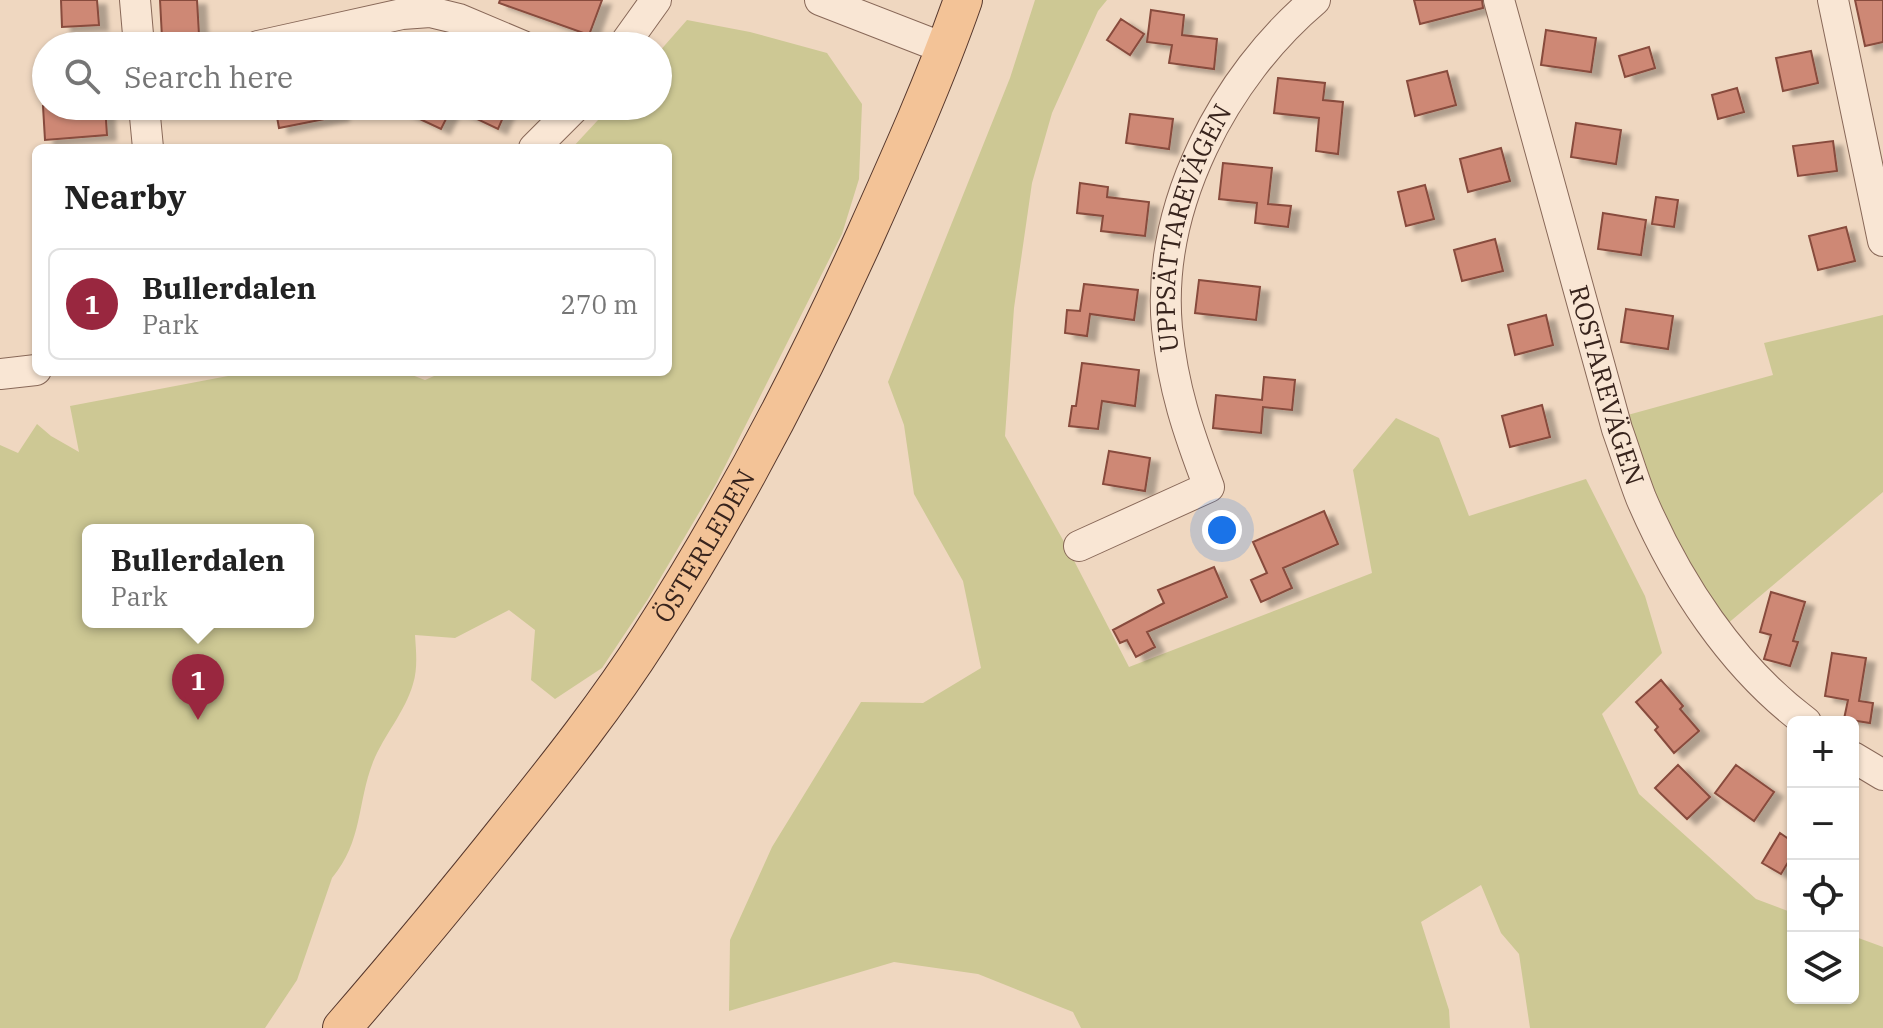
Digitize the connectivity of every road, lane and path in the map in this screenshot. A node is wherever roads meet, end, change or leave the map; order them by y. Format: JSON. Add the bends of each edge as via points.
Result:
{"nodes":[{"id":1,"x":135,"y":0,"type":"edge"},
{"id":2,"x":656,"y":0,"type":"edge"},
{"id":3,"x":820,"y":0,"type":"edge"},
{"id":4,"x":963,"y":0,"type":"edge"},
{"id":5,"x":1315,"y":0,"type":"edge"},
{"id":6,"x":1499,"y":0,"type":"edge"},
{"id":7,"x":1833,"y":0,"type":"edge"},
{"id":8,"x":138,"y":32,"type":"edge"},
{"id":9,"x":321,"y":32,"type":"edge"},
{"id":10,"x":490,"y":32,"type":"edge"},
{"id":11,"x":633,"y":32,"type":"edge"},
{"id":12,"x":946,"y":49,"type":"junction"},
{"id":13,"x":145,"y":120,"type":"edge"},
{"id":14,"x":562,"y":120,"type":"edge"},
{"id":15,"x":148,"y":144,"type":"edge"},
{"id":16,"x":538,"y":144,"type":"edge"},
{"id":17,"x":1883,"y":241,"type":"edge"},
{"id":18,"x":32,"y":370,"type":"edge"},
{"id":19,"x":0,"y":374,"type":"edge"},
{"id":20,"x":1079,"y":546,"type":"dead end"},
{"id":21,"x":1799,"y":716,"type":"edge"},
{"id":22,"x":1859,"y":761,"type":"edge"},
{"id":23,"x":1883,"y":775,"type":"edge"},
{"id":24,"x":342,"y":1028,"type":"edge"}],
"edges":[{"from":1,"to":8,"type":"street"},
{"from":2,"to":11,"type":"street"},
{"from":3,"to":12,"type":"street"},
{"from":4,"to":12,"type":"main road","name":"ÖSTERLEDEN"},
{"from":5,"to":20,"type":"street","name":"UPPSÄTTAREVÄGEN","via":[[1237,83],[1208,138],[1176,222],[1167,325],[1183,420],[1209,487]]},
{"from":6,"to":21,"type":"street","name":"ROSTAREVÄGEN","via":[[1617,429],[1641,497],[1673,565],[1710,620],[1748,670]]},
{"from":7,"to":17,"type":"street"},
{"from":9,"to":10,"type":"street","via":[[430,12]]},
{"from":12,"to":24,"type":"main road","name":"ÖSTERLEDEN","via":[[803,370],[650,637],[543,785]]},
{"from":13,"to":15,"type":"street"},
{"from":14,"to":16,"type":"street"},
{"from":18,"to":19,"type":"street"},
{"from":22,"to":23,"type":"street"}]}
